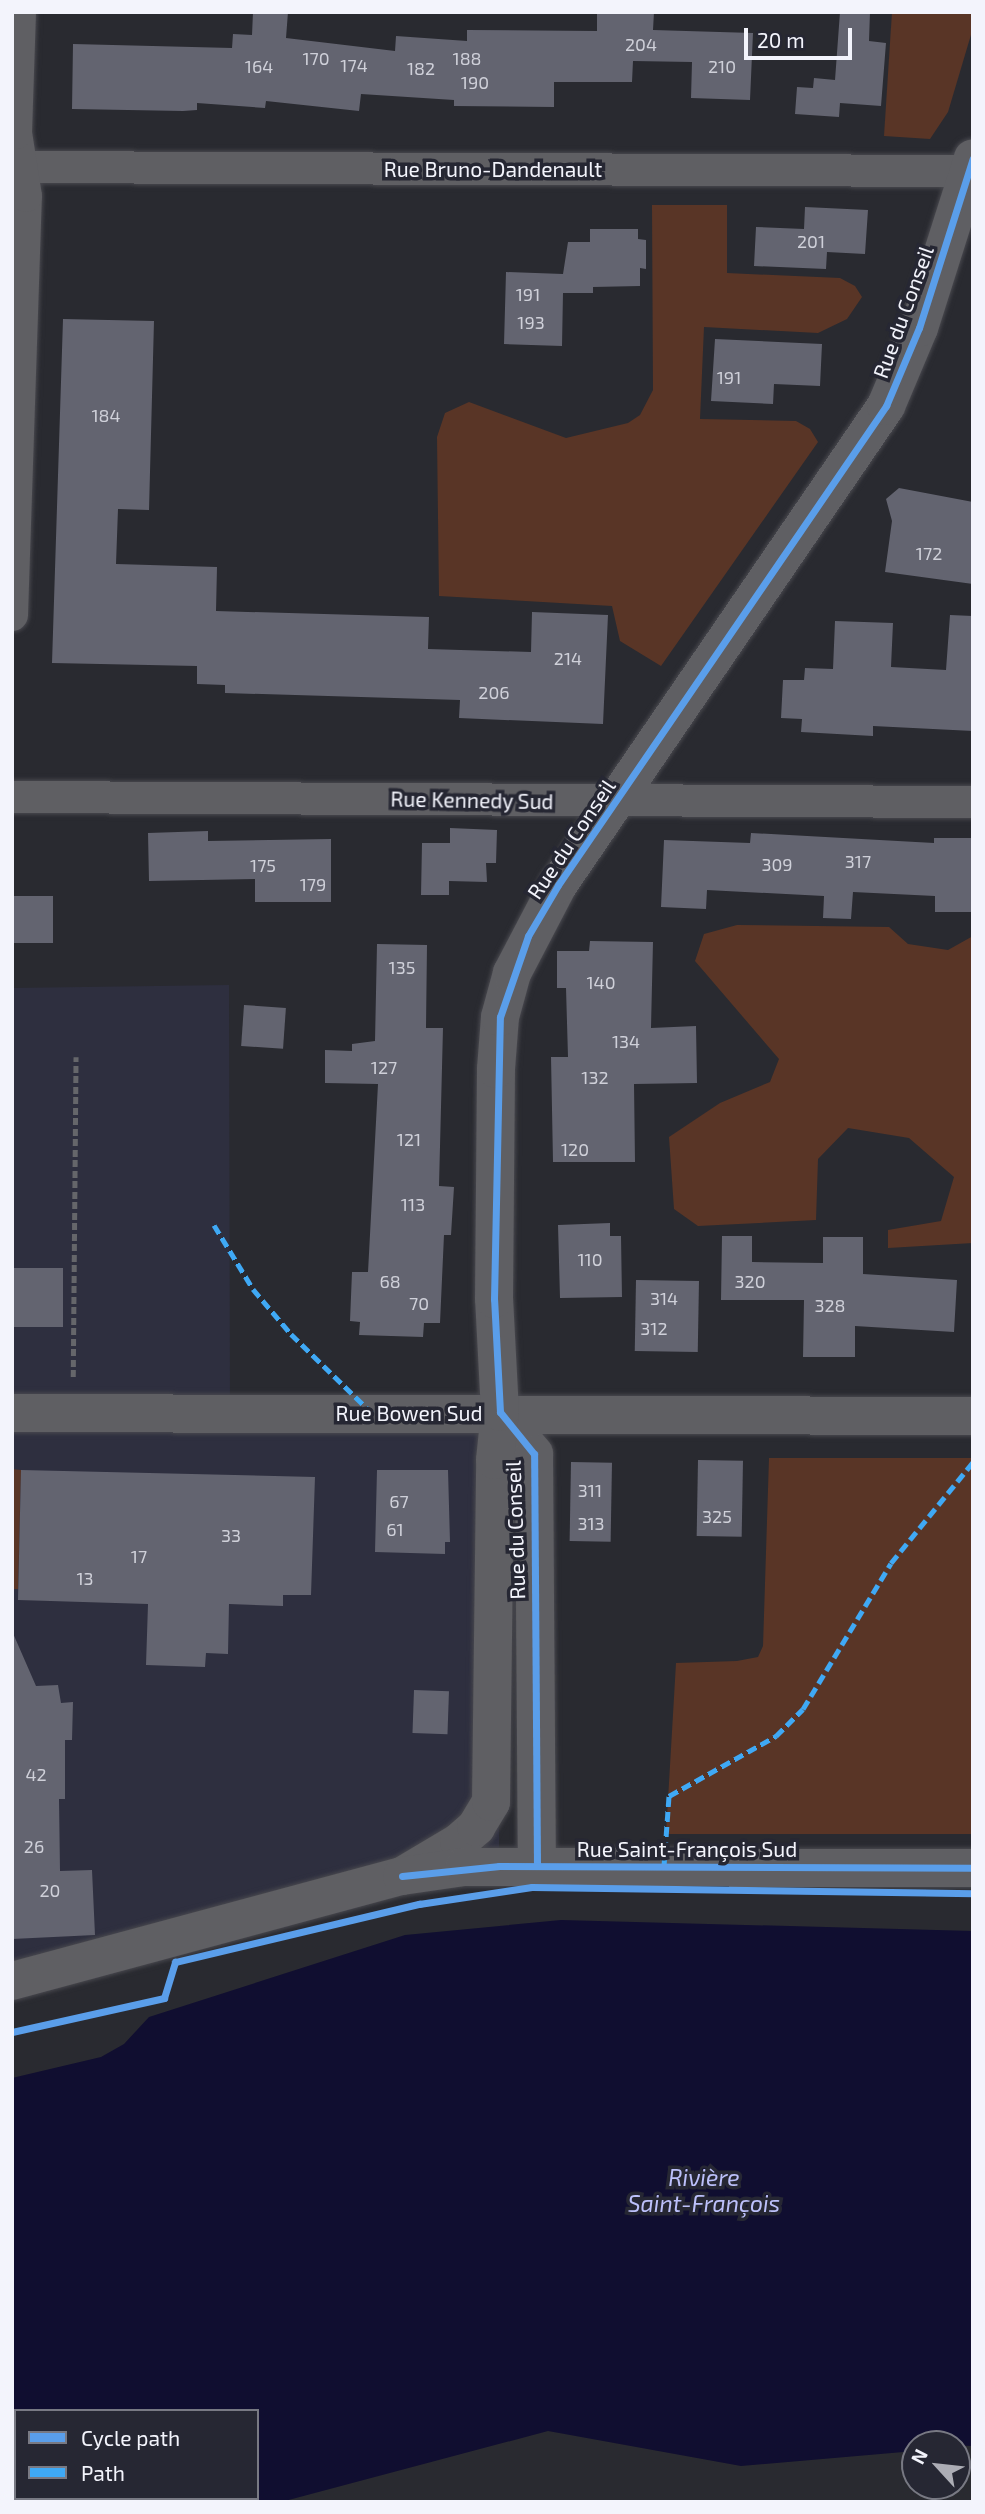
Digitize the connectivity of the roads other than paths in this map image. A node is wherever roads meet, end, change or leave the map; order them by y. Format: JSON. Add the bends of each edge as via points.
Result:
{"nodes":[{"id":1,"x":20,"y":12,"type":"edge"},
{"id":2,"x":17,"y":167,"type":"edge"},
{"id":3,"x":971,"y":167,"type":"edge"},
{"id":4,"x":12,"y":615,"type":"edge"},
{"id":5,"x":12,"y":797,"type":"edge"},
{"id":6,"x":619,"y":800,"type":"junction"},
{"id":7,"x":973,"y":802,"type":"edge"},
{"id":8,"x":494,"y":1299,"type":"junction"},
{"id":9,"x":421,"y":1412,"type":"junction"},
{"id":10,"x":500,"y":1412,"type":"junction"},
{"id":11,"x":12,"y":1413,"type":"edge"},
{"id":12,"x":973,"y":1416,"type":"edge"},
{"id":13,"x":537,"y":1866,"type":"junction"},
{"id":14,"x":973,"y":1868,"type":"edge"},
{"id":15,"x":402,"y":1876,"type":"junction"},
{"id":16,"x":12,"y":1981,"type":"edge"}],
"edges":[{"from":1,"to":2,"type":"street"},
{"from":2,"to":3,"type":"street","name":"Rue Bruno-Dandenault"},
{"from":2,"to":4,"type":"street","via":[[26,196]]},
{"from":3,"to":6,"type":"street","name":"Rue du Conseil","via":[[919,328],[886,406]]},
{"from":5,"to":6,"type":"street","name":"Rue Kennedy Sud"},
{"from":6,"to":7,"type":"street","name":"Rue Kennedy Sud"},
{"from":6,"to":8,"type":"street","name":"Rue du Conseil","via":[[528,936],[500,1017]]},
{"from":8,"to":9,"type":"street","via":[[485,1357],[463,1390]]},
{"from":8,"to":10,"type":"street","name":"Rue du Conseil"},
{"from":9,"to":10,"type":"street","name":"Rue Bowen Sud"},
{"from":9,"to":11,"type":"street","name":"Rue Bowen Sud"},
{"from":10,"to":12,"type":"street","name":"Rue Bowen Sud"},
{"from":10,"to":13,"type":"street","name":"Rue du Conseil","via":[[534,1454]]},
{"from":10,"to":15,"type":"street","name":"Rue du Conseil","via":[[495,1460],[491,1802],[477,1827],[459,1842]]},
{"from":13,"to":14,"type":"street","name":"Rue Saint-François Sud"},
{"from":13,"to":15,"type":"street","name":"Rue Saint-François Sud","via":[[464,1867]]},
{"from":15,"to":16,"type":"street","name":"Rue Saint-François Sud"}]}
